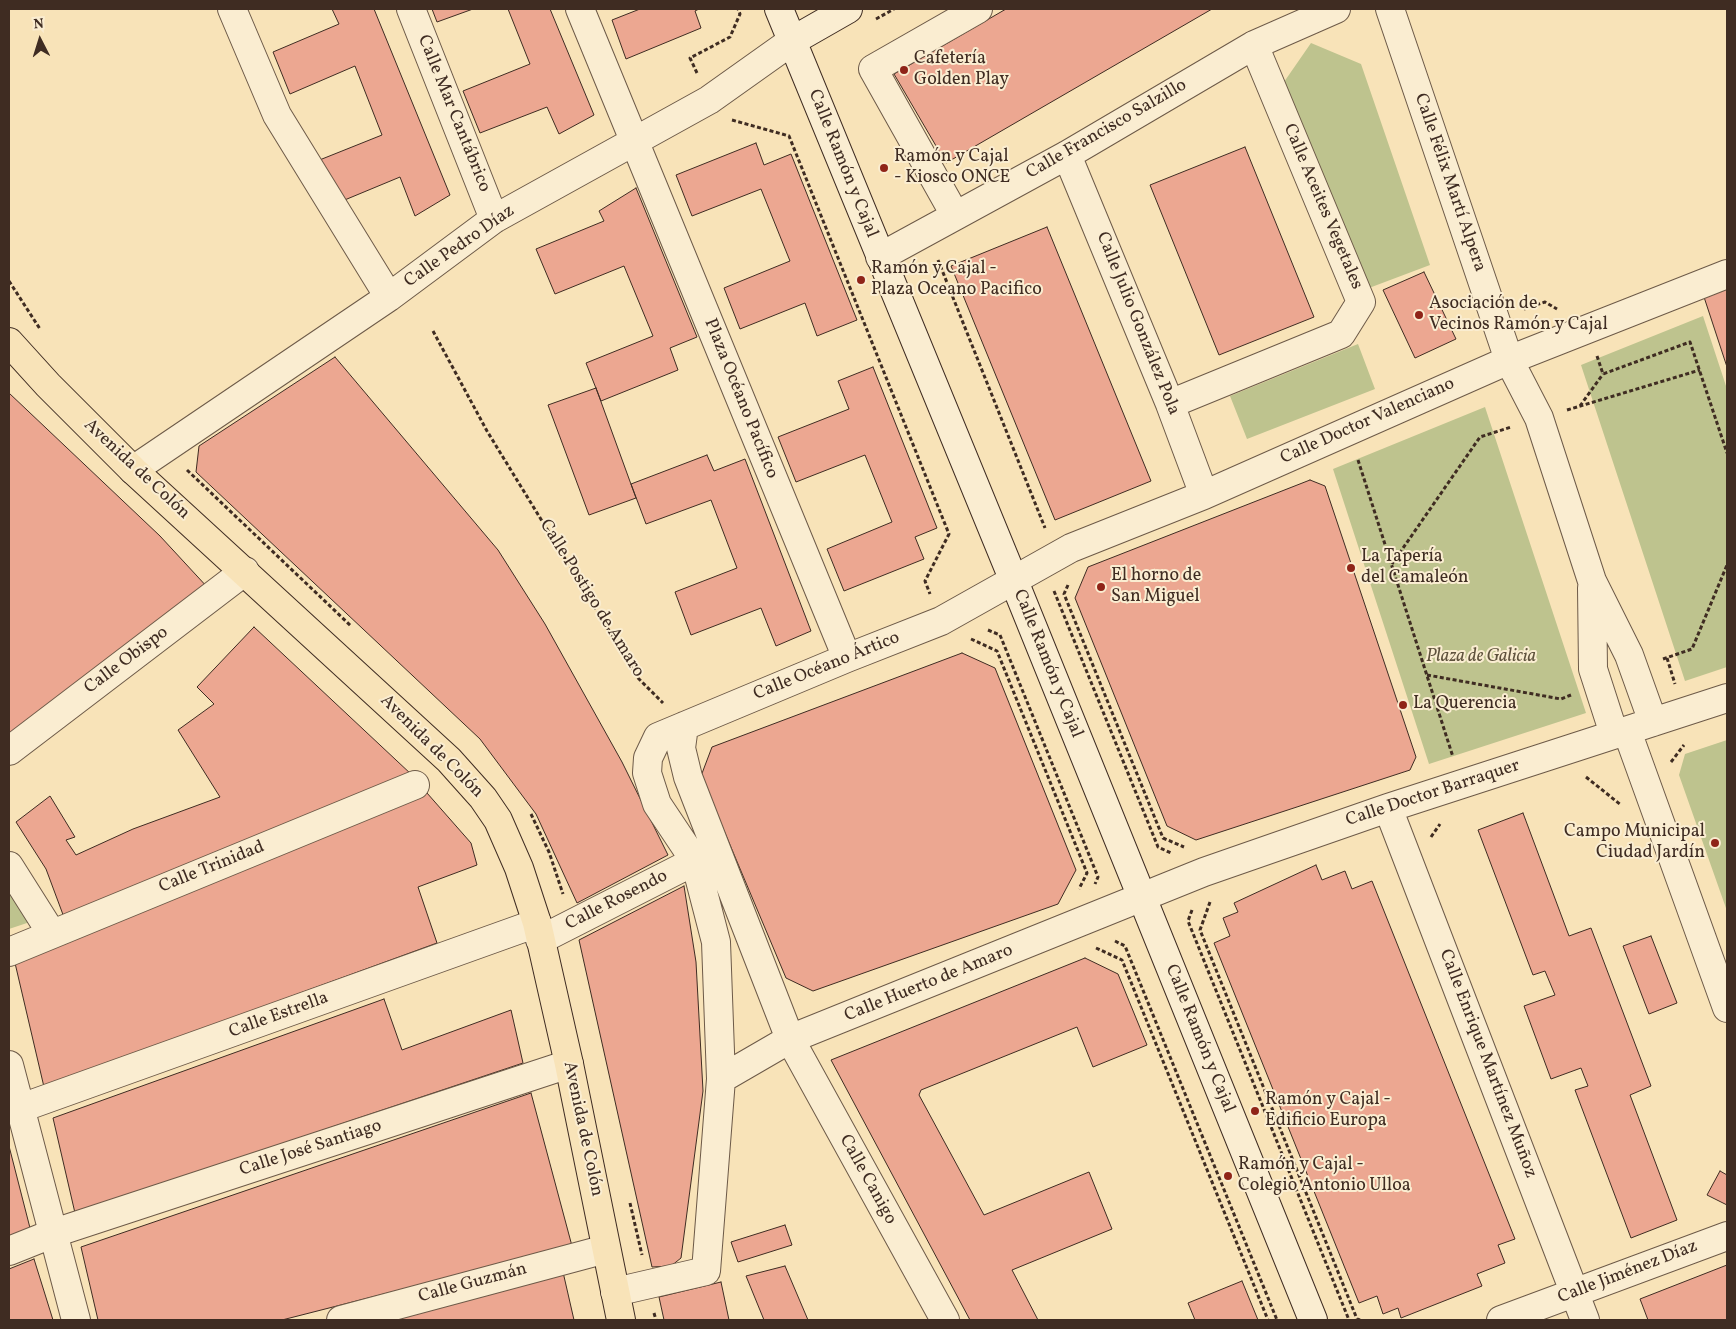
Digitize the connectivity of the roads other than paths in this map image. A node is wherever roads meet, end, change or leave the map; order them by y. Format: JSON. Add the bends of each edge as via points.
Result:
{"nodes":[{"id":1,"x":232,"y":9,"type":"edge"},
{"id":2,"x":411,"y":9,"type":"edge"},
{"id":3,"x":580,"y":9,"type":"edge"},
{"id":4,"x":779,"y":9,"type":"edge"},
{"id":5,"x":978,"y":9,"type":"edge"},
{"id":6,"x":1336,"y":9,"type":"edge"},
{"id":7,"x":1390,"y":9,"type":"edge"},
{"id":8,"x":1308,"y":14,"type":"edge"},
{"id":9,"x":859,"y":16,"type":"edge"},
{"id":10,"x":792,"y":41,"type":"junction"},
{"id":11,"x":1254,"y":45,"type":"junction"},
{"id":12,"x":633,"y":141,"type":"junction"},
{"id":13,"x":1067,"y":155,"type":"junction"},
{"id":14,"x":955,"y":215,"type":"junction"},
{"id":15,"x":494,"y":219,"type":"junction"},
{"id":16,"x":880,"y":257,"type":"junction"},
{"id":17,"x":1727,"y":274,"type":"edge"},
{"id":18,"x":390,"y":297,"type":"junction"},
{"id":19,"x":9,"y":342,"type":"edge"},
{"id":20,"x":1509,"y":360,"type":"junction"},
{"id":21,"x":1170,"y":404,"type":"junction"},
{"id":22,"x":133,"y":470,"type":"junction"},
{"id":23,"x":1204,"y":494,"type":"junction"},
{"id":24,"x":246,"y":571,"type":"junction"},
{"id":25,"x":1014,"y":581,"type":"junction"},
{"id":26,"x":1592,"y":582,"type":"junction"},
{"id":27,"x":847,"y":658,"type":"junction"},
{"id":28,"x":1727,"y":698,"type":"edge"},
{"id":29,"x":1653,"y":722,"type":"junction"},
{"id":30,"x":684,"y":726,"type":"junction"},
{"id":31,"x":1621,"y":733,"type":"junction"},
{"id":32,"x":9,"y":751,"type":"edge"},
{"id":33,"x":415,"y":785,"type":"dead end"},
{"id":34,"x":1388,"y":808,"type":"junction"},
{"id":35,"x":694,"y":861,"type":"junction"},
{"id":36,"x":9,"y":866,"type":"edge"},
{"id":37,"x":1142,"y":897,"type":"junction"},
{"id":38,"x":538,"y":932,"type":"junction"},
{"id":39,"x":52,"y":934,"type":"junction"},
{"id":40,"x":9,"y":952,"type":"edge"},
{"id":41,"x":1727,"y":1008,"type":"edge"},
{"id":42,"x":790,"y":1039,"type":"junction"},
{"id":43,"x":568,"y":1064,"type":"junction"},
{"id":44,"x":9,"y":1065,"type":"edge"},
{"id":45,"x":721,"y":1079,"type":"junction"},
{"id":46,"x":21,"y":1108,"type":"junction"},
{"id":47,"x":54,"y":1234,"type":"junction"},
{"id":48,"x":1727,"y":1236,"type":"edge"},
{"id":49,"x":606,"y":1249,"type":"junction"},
{"id":50,"x":9,"y":1251,"type":"edge"},
{"id":51,"x":615,"y":1292,"type":"junction"},
{"id":52,"x":1575,"y":1293,"type":"junction"},
{"id":53,"x":76,"y":1320,"type":"edge"},
{"id":54,"x":341,"y":1320,"type":"edge"},
{"id":55,"x":620,"y":1320,"type":"edge"},
{"id":56,"x":945,"y":1320,"type":"edge"},
{"id":57,"x":1313,"y":1320,"type":"edge"},
{"id":58,"x":1501,"y":1320,"type":"edge"},
{"id":59,"x":1585,"y":1320,"type":"edge"}],
"edges":[{"from":1,"to":18,"type":"street","via":[[277,115]]},
{"from":2,"to":15,"type":"street","name":"Calle Mar Cantábrico"},
{"from":3,"to":12,"type":"street","name":"Plaza Océano Pacífico"},
{"from":4,"to":10,"type":"street","name":"Calle Ramón y Cajal"},
{"from":5,"to":14,"type":"street","via":[[873,69]]},
{"from":6,"to":8,"type":"street","name":"Calle Francisco Salzillo"},
{"from":7,"to":20,"type":"street","name":"Calle Félix Martí Alpera"},
{"from":8,"to":11,"type":"street","name":"Calle Francisco Salzillo"},
{"from":9,"to":10,"type":"street","name":"Calle Pedro Díaz"},
{"from":10,"to":12,"type":"street","name":"Calle Pedro Díaz","via":[[709,100]]},
{"from":10,"to":16,"type":"street","name":"Calle Ramón y Cajal"},
{"from":11,"to":13,"type":"street","name":"Calle Francisco Salzillo"},
{"from":11,"to":21,"type":"street","name":"Calle Aceites Vegetales","via":[[1361,302],[1341,334]]},
{"from":12,"to":15,"type":"street","name":"Calle Pedro Díaz"},
{"from":12,"to":27,"type":"street","name":"Plaza Océano Pacífico"},
{"from":13,"to":14,"type":"street","name":"Calle Francisco Salzillo"},
{"from":13,"to":21,"type":"street","name":"Calle Julio González Pola"},
{"from":14,"to":16,"type":"street","name":"Calle Francisco Salzillo"},
{"from":15,"to":18,"type":"street","name":"Calle Pedro Díaz"},
{"from":16,"to":25,"type":"street","name":"Calle Ramón y Cajal"},
{"from":17,"to":20,"type":"street","name":"Calle Doctor Valenciano"},
{"from":18,"to":22,"type":"street","name":"Calle Pedro Díaz"},
{"from":19,"to":22,"type":"main road","name":"Avenida de Colón"},
{"from":20,"to":23,"type":"street","name":"Calle Doctor Valenciano"},
{"from":20,"to":26,"type":"street","name":"Calle Félix Martí Alpera","via":[[1539,418]]},
{"from":21,"to":23,"type":"street","name":"Calle Julio González Pola"},
{"from":22,"to":24,"type":"main road","name":"Avenida de Colón"},
{"from":23,"to":25,"type":"street","name":"Calle Doctor Valenciano","via":[[1069,549]]},
{"from":24,"to":32,"type":"street","name":"Calle Obispo"},
{"from":24,"to":38,"type":"main road","name":"Avenida de Colón","via":[[449,760],[484,798],[509,842],[529,894]]},
{"from":25,"to":27,"type":"street","name":"Calle Océano Ártico","via":[[965,610]]},
{"from":25,"to":37,"type":"street","name":"Calle Ramón y Cajal"},
{"from":26,"to":29,"type":"street","name":"Calle Félix Martí Alpera","via":[[1629,655]]},
{"from":26,"to":31,"type":"street","name":"Calle Félix Martí Alpera","via":[[1593,669]]},
{"from":27,"to":30,"type":"street","name":"Calle Océano Ártico"},
{"from":28,"to":29,"type":"street","name":"Calle Doctor Barraquer"},
{"from":29,"to":31,"type":"street","name":"Calle Doctor Barraquer"},
{"from":30,"to":35,"type":"street","name":"Calle Océano Ártico","via":[[658,737],[648,758],[647,773],[657,804]]},
{"from":30,"to":42,"type":"street","via":[[680,748],[688,777]]},
{"from":31,"to":34,"type":"street","name":"Calle Doctor Barraquer"},
{"from":31,"to":41,"type":"street","name":"Calle Félix Martí Alpera","via":[[1652,799]]},
{"from":33,"to":39,"type":"street","name":"Calle Trinidad"},
{"from":34,"to":37,"type":"street","name":"Calle Doctor Barraquer","via":[[1197,874]]},
{"from":34,"to":52,"type":"street","name":"Calle Enrique Martínez Muñoz"},
{"from":35,"to":38,"type":"street","name":"Calle Rosendo"},
{"from":35,"to":45,"type":"street","via":[[716,942]]},
{"from":36,"to":39,"type":"street"},
{"from":37,"to":42,"type":"street","name":"Calle Huerto de Amaro"},
{"from":37,"to":57,"type":"street","name":"Calle Ramón y Cajal"},
{"from":38,"to":43,"type":"main road","name":"Avenida de Colón"},
{"from":38,"to":46,"type":"street","name":"Calle Estrella"},
{"from":39,"to":40,"type":"street","name":"Calle Trinidad"},
{"from":42,"to":45,"type":"street","name":"Calle Huerto de Amaro"},
{"from":42,"to":56,"type":"street","name":"Calle Canigo"},
{"from":43,"to":47,"type":"street","name":"Calle José Santiago"},
{"from":43,"to":49,"type":"main road","name":"Avenida de Colón"},
{"from":44,"to":46,"type":"street"},
{"from":45,"to":51,"type":"street","via":[[706,1271]]},
{"from":46,"to":47,"type":"street"},
{"from":47,"to":50,"type":"street","name":"Calle José Santiago"},
{"from":47,"to":53,"type":"street"},
{"from":48,"to":52,"type":"street","name":"Calle Jiménez Díaz"},
{"from":49,"to":51,"type":"main road","name":"Avenida de Colón"},
{"from":49,"to":54,"type":"street","name":"Calle Guzmán"},
{"from":51,"to":55,"type":"main road","name":"Avenida de Colón"},
{"from":52,"to":58,"type":"street","name":"Calle Jiménez Díaz"},
{"from":52,"to":59,"type":"street","name":"Calle Enrique Martínez Muñoz"}]}
